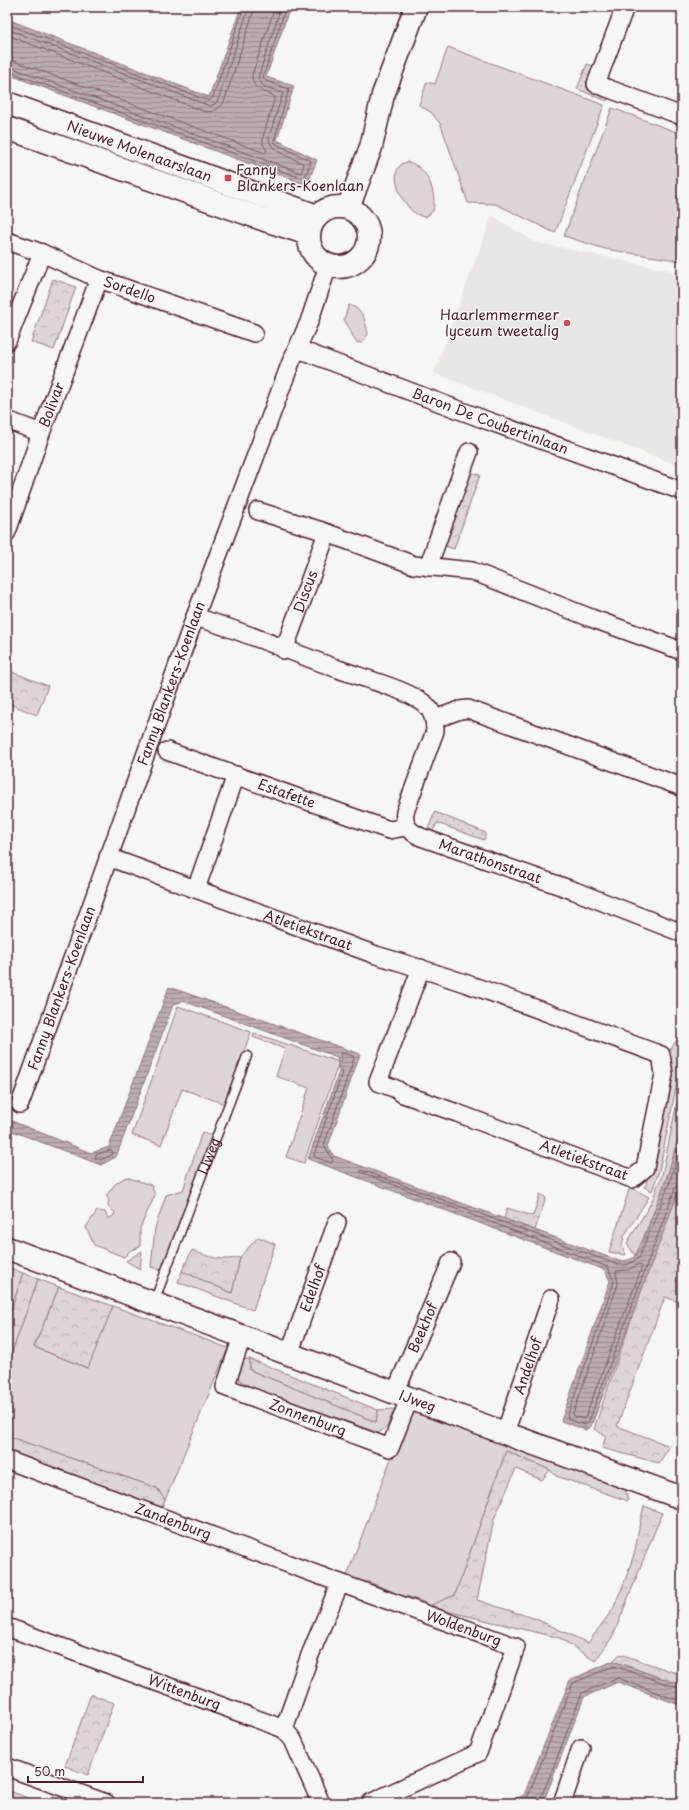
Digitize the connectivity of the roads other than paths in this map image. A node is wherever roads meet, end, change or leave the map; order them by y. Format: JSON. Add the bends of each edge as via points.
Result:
{"nodes":[{"id":1,"x":416,"y":7,"type":"edge"},
{"id":2,"x":432,"y":7,"type":"edge"},
{"id":3,"x":625,"y":7,"type":"edge"},
{"id":4,"x":7,"y":104,"type":"edge"},
{"id":5,"x":682,"y":116,"type":"edge"},
{"id":6,"x":7,"y":128,"type":"edge"},
{"id":7,"x":371,"y":147,"type":"junction"},
{"id":8,"x":348,"y":208,"type":"junction"},
{"id":9,"x":313,"y":225,"type":"junction"},
{"id":10,"x":7,"y":240,"type":"edge"},
{"id":11,"x":42,"y":252,"type":"junction"},
{"id":12,"x":328,"y":266,"type":"junction"},
{"id":13,"x":99,"y":279,"type":"junction"},
{"id":14,"x":254,"y":333,"type":"dead end"},
{"id":15,"x":7,"y":341,"type":"edge"},
{"id":16,"x":298,"y":349,"type":"junction"},
{"id":17,"x":7,"y":420,"type":"edge"},
{"id":18,"x":41,"y":433,"type":"junction"},
{"id":19,"x":469,"y":452,"type":"dead end"},
{"id":20,"x":682,"y":491,"type":"edge"},
{"id":21,"x":258,"y":511,"type":"dead end"},
{"id":22,"x":7,"y":532,"type":"edge"},
{"id":23,"x":327,"y":533,"type":"junction"},
{"id":24,"x":428,"y":568,"type":"junction"},
{"id":25,"x":195,"y":617,"type":"junction"},
{"id":26,"x":284,"y":650,"type":"junction"},
{"id":27,"x":682,"y":651,"type":"edge"},
{"id":28,"x":435,"y":719,"type":"junction"},
{"id":29,"x":167,"y":752,"type":"dead end"},
{"id":30,"x":236,"y":775,"type":"junction"},
{"id":31,"x":682,"y":788,"type":"edge"},
{"id":32,"x":406,"y":827,"type":"junction"},
{"id":33,"x":108,"y":856,"type":"junction"},
{"id":34,"x":196,"y":889,"type":"junction"},
{"id":35,"x":682,"y":933,"type":"edge"},
{"id":36,"x":421,"y":968,"type":"junction"},
{"id":37,"x":247,"y":1056,"type":"dead end"},
{"id":38,"x":20,"y":1104,"type":"dead end"},
{"id":39,"x":338,"y":1222,"type":"dead end"},
{"id":40,"x":7,"y":1248,"type":"edge"},
{"id":41,"x":451,"y":1262,"type":"dead end"},
{"id":42,"x":551,"y":1298,"type":"dead end"},
{"id":43,"x":154,"y":1302,"type":"junction"},
{"id":44,"x":242,"y":1337,"type":"junction"},
{"id":45,"x":289,"y":1354,"type":"junction"},
{"id":46,"x":402,"y":1396,"type":"junction"},
{"id":47,"x":505,"y":1433,"type":"junction"},
{"id":48,"x":7,"y":1460,"type":"edge"},
{"id":49,"x":682,"y":1498,"type":"edge"},
{"id":50,"x":340,"y":1583,"type":"junction"},
{"id":51,"x":7,"y":1627,"type":"edge"},
{"id":52,"x":284,"y":1729,"type":"junction"},
{"id":53,"x":581,"y":1748,"type":"dead end"},
{"id":54,"x":7,"y":1767,"type":"edge"},
{"id":55,"x":106,"y":1803,"type":"edge"},
{"id":56,"x":321,"y":1803,"type":"edge"},
{"id":57,"x":370,"y":1803,"type":"edge"},
{"id":58,"x":562,"y":1803,"type":"edge"}],
"edges":[{"from":1,"to":7,"type":"street","via":[[383,95]]},
{"from":2,"to":7,"type":"street","via":[[398,100],[387,124]]},
{"from":3,"to":5,"type":"street","via":[[596,84]]},
{"from":4,"to":9,"type":"street","name":"Nieuwe Molenaarslaan"},
{"from":6,"to":9,"type":"street","name":"Nieuwe Molenaarslaan","via":[[264,220]]},
{"from":7,"to":8,"type":"street"},
{"from":8,"to":9,"type":"street","via":[[331,208]]},
{"from":8,"to":12,"type":"street","via":[[358,213],[365,221],[369,231],[366,252],[350,266]]},
{"from":9,"to":12,"type":"street","via":[[309,244],[313,254]]},
{"from":10,"to":11,"type":"street","name":"Sordello"},
{"from":11,"to":13,"type":"street","name":"Sordello"},
{"from":11,"to":15,"type":"street"},
{"from":12,"to":16,"type":"street","name":"Fanny Blankers-Koenlaan"},
{"from":13,"to":14,"type":"street","name":"Sordello"},
{"from":13,"to":18,"type":"street","name":"Bolivar"},
{"from":16,"to":20,"type":"street","name":"Baron De Coubertinlaan"},
{"from":16,"to":25,"type":"street","name":"Fanny Blankers-Koenlaan","via":[[280,390]]},
{"from":17,"to":18,"type":"street"},
{"from":18,"to":22,"type":"street","name":"Bolivar"},
{"from":19,"to":24,"type":"street"},
{"from":21,"to":23,"type":"street"},
{"from":23,"to":24,"type":"street"},
{"from":23,"to":26,"type":"street","name":"Discus"},
{"from":24,"to":27,"type":"street","via":[[472,571]]},
{"from":25,"to":26,"type":"street","via":[[218,623]]},
{"from":25,"to":33,"type":"street","name":"Fanny Blankers-Koenlaan"},
{"from":26,"to":28,"type":"street","via":[[401,691],[426,704]]},
{"from":28,"to":31,"type":"street","via":[[468,709]]},
{"from":28,"to":32,"type":"street","via":[[436,731],[405,812]]},
{"from":29,"to":30,"type":"street","name":"Estafette"},
{"from":30,"to":32,"type":"street","name":"Estafette","via":[[389,830]]},
{"from":30,"to":34,"type":"street"},
{"from":32,"to":35,"type":"street","name":"Marathonstraat","via":[[421,837],[575,891]]},
{"from":33,"to":34,"type":"street","name":"Atletiekstraat"},
{"from":33,"to":38,"type":"street","name":"Fanny Blankers-Koenlaan"},
{"from":34,"to":36,"type":"street","name":"Atletiekstraat","via":[[376,955]]},
{"from":36,"to":36,"type":"street","name":"Atletiekstraat","via":[[661,1055],[664,1074],[644,1168],[632,1179],[403,1094],[378,1082]]},
{"from":37,"to":43,"type":"lane","name":"IJweg"},
{"from":39,"to":45,"type":"street","name":"Edelhof"},
{"from":40,"to":43,"type":"street","name":"IJweg"},
{"from":41,"to":46,"type":"street","name":"Beekhof"},
{"from":42,"to":47,"type":"street","name":"Andelhof"},
{"from":43,"to":44,"type":"street","name":"IJweg"},
{"from":44,"to":45,"type":"street","name":"IJweg"},
{"from":44,"to":46,"type":"street","name":"Zonnenburg","via":[[225,1387],[390,1448]]},
{"from":45,"to":46,"type":"street","name":"IJweg"},
{"from":46,"to":47,"type":"street","name":"IJweg"},
{"from":47,"to":49,"type":"street","name":"IJweg"},
{"from":48,"to":50,"type":"street","name":"Zandenburg"},
{"from":50,"to":52,"type":"street"},
{"from":50,"to":57,"type":"street","name":"Woldenburg","via":[[516,1647],[478,1753]]},
{"from":51,"to":52,"type":"street","name":"Wittenburg"},
{"from":52,"to":56,"type":"street","via":[[293,1740]]},
{"from":53,"to":58,"type":"street"},
{"from":54,"to":55,"type":"street"}]}
